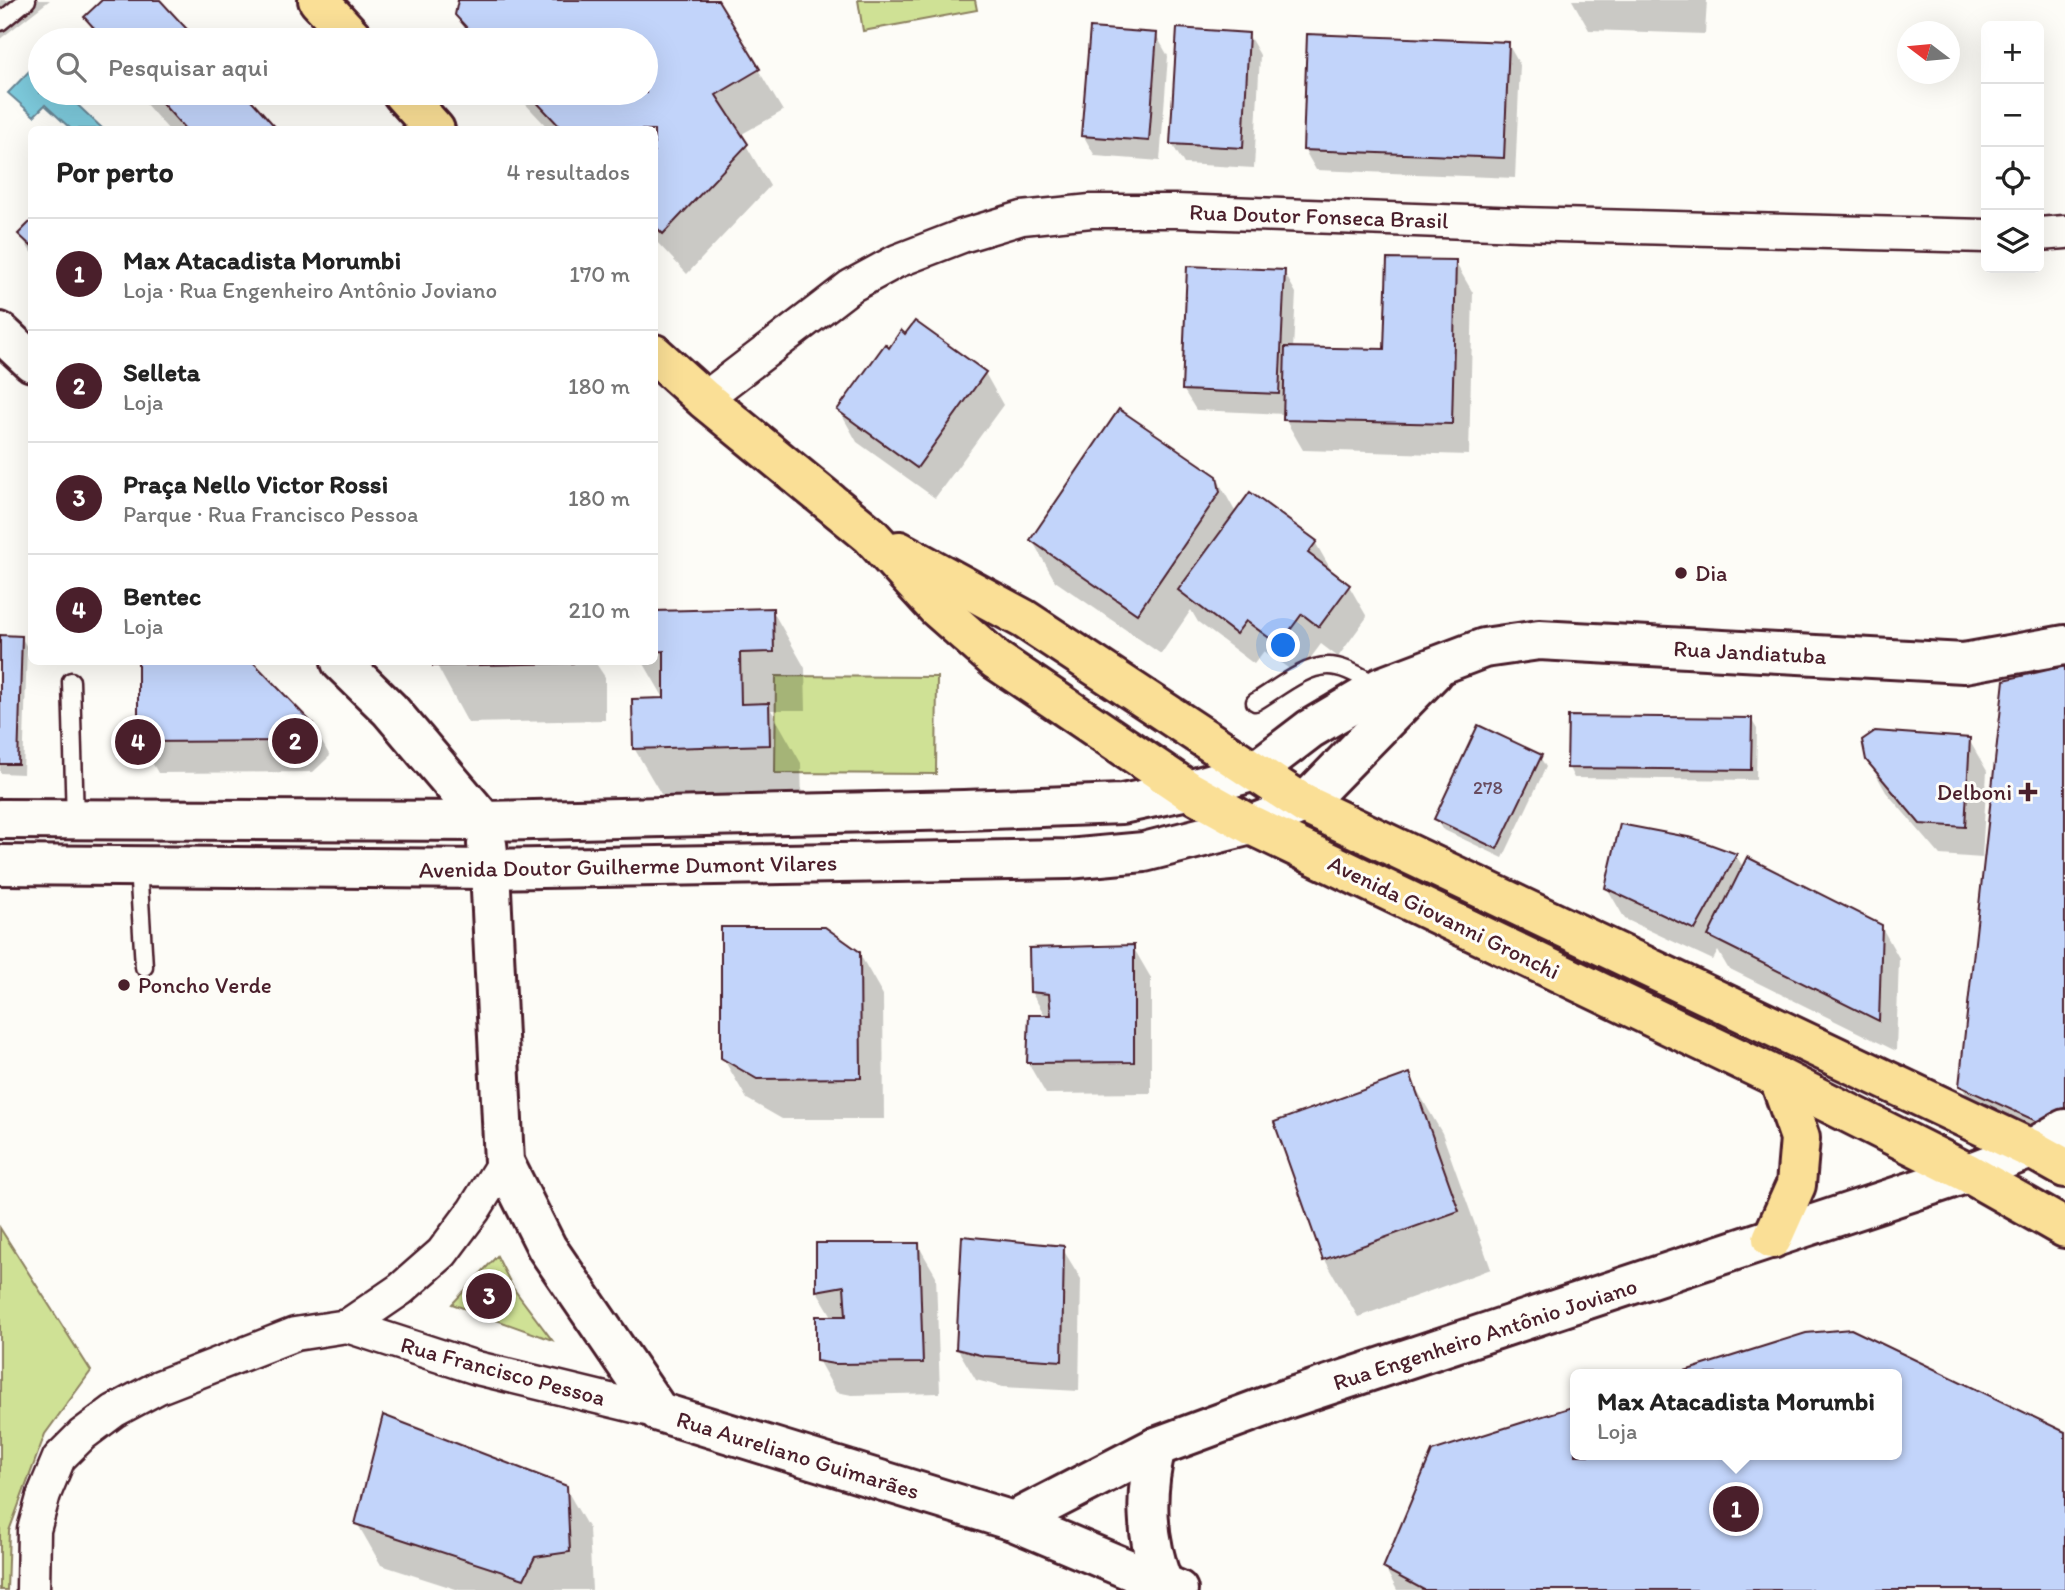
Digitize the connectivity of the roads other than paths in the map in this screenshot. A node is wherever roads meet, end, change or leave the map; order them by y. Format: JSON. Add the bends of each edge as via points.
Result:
{"nodes":[{"id":1,"x":27,"y":0,"type":"edge"},
{"id":2,"x":318,"y":0,"type":"edge"},
{"id":3,"x":0,"y":22,"type":"edge"},
{"id":4,"x":344,"y":28,"type":"edge"},
{"id":5,"x":413,"y":105,"type":"edge"},
{"id":6,"x":431,"y":126,"type":"edge"},
{"id":7,"x":2065,"y":232,"type":"edge"},
{"id":8,"x":2044,"y":234,"type":"edge"},
{"id":9,"x":1981,"y":236,"type":"edge"},
{"id":10,"x":0,"y":331,"type":"edge"},
{"id":11,"x":28,"y":358,"type":"edge"},
{"id":12,"x":658,"y":358,"type":"edge"},
{"id":13,"x":704,"y":399,"type":"junction"},
{"id":14,"x":870,"y":535,"type":"junction"},
{"id":15,"x":2065,"y":645,"type":"edge"},
{"id":16,"x":344,"y":665,"type":"edge"},
{"id":17,"x":1438,"y":666,"type":"junction"},
{"id":18,"x":71,"y":681,"type":"dead end"},
{"id":19,"x":1381,"y":687,"type":"junction"},
{"id":20,"x":1255,"y":702,"type":"dead end"},
{"id":21,"x":1255,"y":771,"type":"junction"},
{"id":22,"x":1188,"y":790,"type":"junction"},
{"id":23,"x":1304,"y":804,"type":"junction"},
{"id":24,"x":0,"y":819,"type":"edge"},
{"id":25,"x":75,"y":820,"type":"junction"},
{"id":26,"x":484,"y":821,"type":"junction"},
{"id":27,"x":1251,"y":825,"type":"junction"},
{"id":28,"x":0,"y":865,"type":"edge"},
{"id":29,"x":138,"y":866,"type":"junction"},
{"id":30,"x":490,"y":869,"type":"junction"},
{"id":31,"x":144,"y":967,"type":"dead end"},
{"id":32,"x":1779,"y":1078,"type":"junction"},
{"id":33,"x":2065,"y":1129,"type":"edge"},
{"id":34,"x":2031,"y":1149,"type":"junction"},
{"id":35,"x":504,"y":1162,"type":"junction"},
{"id":36,"x":2065,"y":1168,"type":"edge"},
{"id":37,"x":1968,"y":1173,"type":"junction"},
{"id":38,"x":2065,"y":1228,"type":"edge"},
{"id":39,"x":1772,"y":1239,"type":"junction"},
{"id":40,"x":347,"y":1326,"type":"junction"},
{"id":41,"x":659,"y":1412,"type":"junction"},
{"id":42,"x":1156,"y":1447,"type":"junction"},
{"id":43,"x":1013,"y":1521,"type":"junction"},
{"id":44,"x":1170,"y":1587,"type":"edge"},
{"id":45,"x":33,"y":1590,"type":"edge"}],
"edges":[{"from":1,"to":3,"type":"lane"},
{"from":2,"to":4,"type":"main road"},
{"from":5,"to":6,"type":"main road"},
{"from":7,"to":8,"type":"street"},
{"from":9,"to":13,"type":"street","name":"Rua Doutor Fonseca Brasil","via":[[1176,211],[1091,211],[1022,218],[897,261],[852,286]]},
{"from":10,"to":11,"type":"street"},
{"from":12,"to":13,"type":"main road","name":"Avenida Giovanni Gronchi"},
{"from":13,"to":14,"type":"main road","name":"Avenida Giovanni Gronchi"},
{"from":14,"to":21,"type":"main road","name":"Avenida Giovanni Gronchi","via":[[1024,619]]},
{"from":14,"to":22,"type":"main road","name":"Avenida Giovanni Gronchi","via":[[936,607],[996,660]]},
{"from":15,"to":17,"type":"street","name":"Rua Jandiatuba","via":[[1964,663],[1539,640],[1484,648]]},
{"from":16,"to":26,"type":"street","via":[[390,710]]},
{"from":17,"to":19,"type":"street","name":"Rua Jandiatuba"},
{"from":17,"to":23,"type":"street","name":"Rua Jandiatuba"},
{"from":18,"to":25,"type":"lane"},
{"from":19,"to":20,"type":"lane","via":[[1328,666],[1306,672]]},
{"from":19,"to":21,"type":"street","name":"Rua Jandiatuba","via":[[1311,729]]},
{"from":21,"to":22,"type":"street","name":"Avenida Doutor Guilherme Dumont Vilares"},
{"from":21,"to":23,"type":"main road","name":"Avenida Giovanni Gronchi"},
{"from":22,"to":26,"type":"street","name":"Avenida Doutor Guilherme Dumont Vilares","via":[[1122,804]]},
{"from":22,"to":27,"type":"main road","name":"Avenida Giovanni Gronchi"},
{"from":23,"to":27,"type":"street","name":"Avenida Doutor Guilherme Dumont Vilares"},
{"from":23,"to":34,"type":"main road","name":"Avenida Giovanni Gronchi"},
{"from":24,"to":25,"type":"street","name":"Avenida Doutor Guilherme Dumont Vilares"},
{"from":25,"to":26,"type":"street","name":"Avenida Doutor Guilherme Dumont Vilares"},
{"from":26,"to":30,"type":"street","name":"Rua Aureliano Guimarães"},
{"from":27,"to":30,"type":"street","name":"Avenida Doutor Guilherme Dumont Vilares","via":[[1144,852],[1068,859]]},
{"from":27,"to":32,"type":"main road","name":"Avenida Giovanni Gronchi"},
{"from":28,"to":29,"type":"street","name":"Avenida Doutor Guilherme Dumont Vilares"},
{"from":29,"to":30,"type":"street","name":"Avenida Doutor Guilherme Dumont Vilares"},
{"from":29,"to":31,"type":"lane"},
{"from":30,"to":35,"type":"street","name":"Rua Aureliano Guimarães"},
{"from":32,"to":37,"type":"main road","name":"Avenida Giovanni Gronchi"},
{"from":32,"to":39,"type":"main road","via":[[1800,1138],[1796,1185]]},
{"from":33,"to":34,"type":"street","name":"Rua Engenheiro Antônio Joviano"},
{"from":34,"to":36,"type":"main road","name":"Avenida Giovanni Gronchi"},
{"from":34,"to":37,"type":"street","name":"Rua Engenheiro Antônio Joviano"},
{"from":35,"to":40,"type":"street","name":"Rua Francisco Pessoa","via":[[442,1253],[401,1290]]},
{"from":35,"to":41,"type":"street","name":"Rua Aureliano Guimarães","via":[[547,1248]]},
{"from":37,"to":38,"type":"main road","name":"Avenida Giovanni Gronchi"},
{"from":37,"to":39,"type":"street","name":"Rua Engenheiro Antônio Joviano"},
{"from":39,"to":42,"type":"street","name":"Rua Engenheiro Antônio Joviano","via":[[1286,1399]]},
{"from":40,"to":41,"type":"street","name":"Rua Francisco Pessoa","via":[[477,1368]]},
{"from":40,"to":45,"type":"street","name":"Rua Francisco Pessoa","via":[[295,1334],[159,1387],[82,1435],[59,1458],[44,1494],[34,1530]]},
{"from":41,"to":43,"type":"street","name":"Rua Aureliano Guimarães"},
{"from":42,"to":43,"type":"street","name":"Rua Engenheiro Antônio Joviano"},
{"from":42,"to":44,"type":"street","via":[[1150,1469],[1149,1538]]},
{"from":43,"to":44,"type":"street","name":"Rua Aureliano Guimarães"}]}
